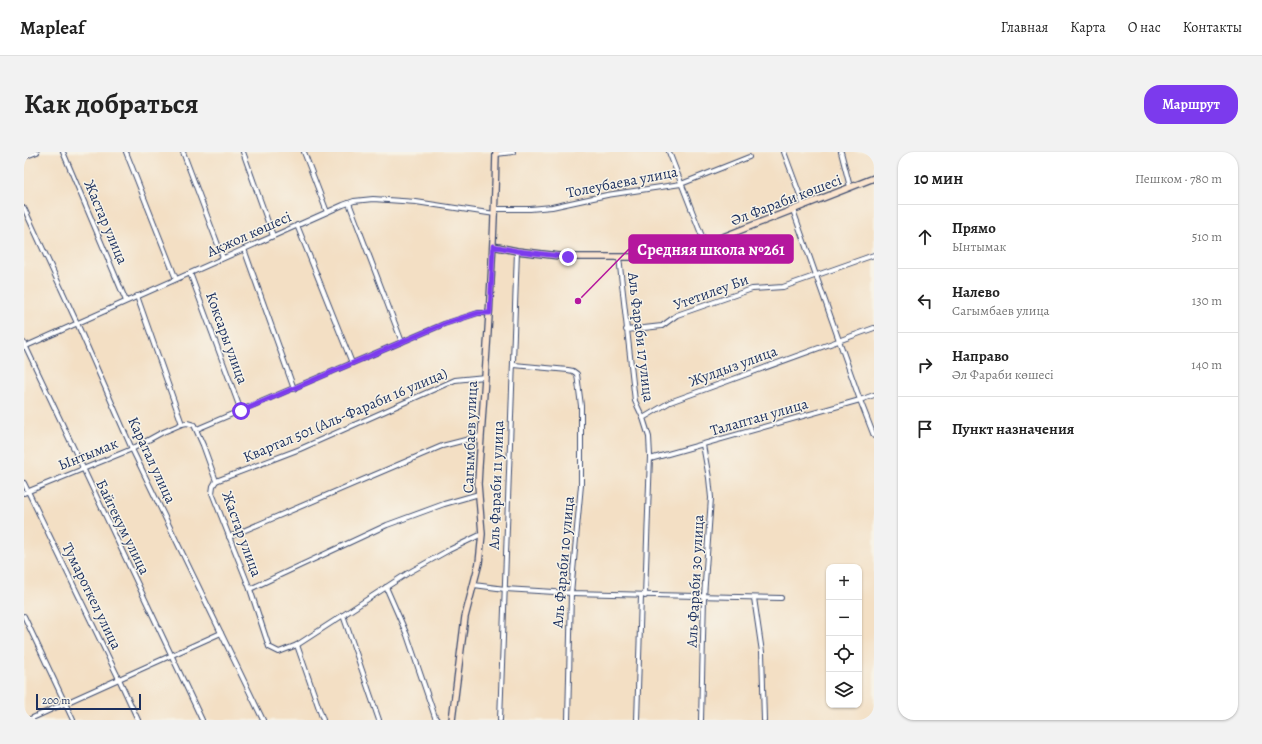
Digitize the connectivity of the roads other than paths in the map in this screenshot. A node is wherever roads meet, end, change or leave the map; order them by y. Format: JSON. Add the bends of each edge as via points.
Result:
{"nodes":[{"id":1,"x":37,"y":152,"type":"edge"},
{"id":2,"x":64,"y":152,"type":"edge"},
{"id":3,"x":126,"y":152,"type":"edge"},
{"id":4,"x":183,"y":152,"type":"edge"},
{"id":5,"x":243,"y":152,"type":"edge"},
{"id":6,"x":304,"y":152,"type":"edge"},
{"id":7,"x":513,"y":152,"type":"edge"},
{"id":8,"x":669,"y":152,"type":"edge"},
{"id":9,"x":784,"y":152,"type":"edge"},
{"id":10,"x":840,"y":152,"type":"edge"},
{"id":11,"x":496,"y":153,"type":"edge"},
{"id":12,"x":24,"y":157,"type":"edge"},
{"id":13,"x":749,"y":157,"type":"dead end"},
{"id":14,"x":874,"y":178,"type":"edge"},
{"id":15,"x":681,"y":184,"type":"junction"},
{"id":16,"x":850,"y":188,"type":"junction"},
{"id":17,"x":349,"y":203,"type":"junction"},
{"id":18,"x":804,"y":206,"type":"junction"},
{"id":19,"x":24,"y":208,"type":"edge"},
{"id":20,"x":793,"y":210,"type":"junction"},
{"id":21,"x":495,"y":211,"type":"junction"},
{"id":22,"x":327,"y":212,"type":"junction"},
{"id":23,"x":297,"y":225,"type":"junction"},
{"id":24,"x":273,"y":236,"type":"junction"},
{"id":25,"x":705,"y":244,"type":"junction"},
{"id":26,"x":493,"y":246,"type":"junction"},
{"id":27,"x":244,"y":249,"type":"junction"},
{"id":28,"x":517,"y":251,"type":"junction"},
{"id":29,"x":874,"y":255,"type":"edge"},
{"id":30,"x":619,"y":257,"type":"junction"},
{"id":31,"x":223,"y":258,"type":"junction"},
{"id":32,"x":190,"y":273,"type":"junction"},
{"id":33,"x":816,"y":276,"type":"junction"},
{"id":34,"x":176,"y":279,"type":"junction"},
{"id":35,"x":138,"y":296,"type":"junction"},
{"id":36,"x":126,"y":301,"type":"junction"},
{"id":37,"x":490,"y":313,"type":"junction"},
{"id":38,"x":77,"y":323,"type":"junction"},
{"id":39,"x":874,"y":328,"type":"edge"},
{"id":40,"x":626,"y":330,"type":"junction"},
{"id":41,"x":839,"y":341,"type":"junction"},
{"id":42,"x":402,"y":342,"type":"junction"},
{"id":43,"x":24,"y":346,"type":"edge"},
{"id":44,"x":352,"y":363,"type":"junction"},
{"id":45,"x":514,"y":366,"type":"junction"},
{"id":46,"x":485,"y":377,"type":"junction"},
{"id":47,"x":294,"y":389,"type":"junction"},
{"id":48,"x":874,"y":394,"type":"edge"},
{"id":49,"x":860,"y":400,"type":"junction"},
{"id":50,"x":241,"y":411,"type":"junction"},
{"id":51,"x":643,"y":418,"type":"junction"},
{"id":52,"x":182,"y":424,"type":"junction"},
{"id":53,"x":196,"y":429,"type":"junction"},
{"id":54,"x":481,"y":436,"type":"junction"},
{"id":55,"x":874,"y":436,"type":"edge"},
{"id":56,"x":702,"y":445,"type":"junction"},
{"id":57,"x":132,"y":449,"type":"junction"},
{"id":58,"x":650,"y":459,"type":"junction"},
{"id":59,"x":83,"y":470,"type":"junction"},
{"id":60,"x":216,"y":481,"type":"junction"},
{"id":61,"x":24,"y":483,"type":"edge"},
{"id":62,"x":26,"y":492,"type":"edge"},
{"id":63,"x":479,"y":494,"type":"junction"},
{"id":64,"x":482,"y":534,"type":"junction"},
{"id":65,"x":229,"y":537,"type":"junction"},
{"id":66,"x":474,"y":585,"type":"junction"},
{"id":67,"x":386,"y":587,"type":"junction"},
{"id":68,"x":505,"y":589,"type":"junction"},
{"id":69,"x":250,"y":590,"type":"junction"},
{"id":70,"x":570,"y":593,"type":"junction"},
{"id":71,"x":643,"y":596,"type":"junction"},
{"id":72,"x":704,"y":597,"type":"junction"},
{"id":73,"x":754,"y":598,"type":"junction"},
{"id":74,"x":781,"y":598,"type":"dead end"},
{"id":75,"x":343,"y":615,"type":"junction"},
{"id":76,"x":24,"y":616,"type":"edge"},
{"id":77,"x":221,"y":633,"type":"junction"},
{"id":78,"x":297,"y":645,"type":"junction"},
{"id":79,"x":171,"y":655,"type":"junction"},
{"id":80,"x":119,"y":679,"type":"junction"},
{"id":81,"x":65,"y":703,"type":"junction"},
{"id":82,"x":28,"y":720,"type":"edge"},
{"id":83,"x":73,"y":720,"type":"edge"},
{"id":84,"x":138,"y":720,"type":"edge"},
{"id":85,"x":202,"y":720,"type":"edge"},
{"id":86,"x":263,"y":720,"type":"edge"},
{"id":87,"x":322,"y":720,"type":"edge"},
{"id":88,"x":379,"y":720,"type":"edge"},
{"id":89,"x":437,"y":720,"type":"edge"},
{"id":90,"x":452,"y":720,"type":"edge"},
{"id":91,"x":500,"y":720,"type":"edge"},
{"id":92,"x":568,"y":720,"type":"edge"},
{"id":93,"x":636,"y":720,"type":"edge"},
{"id":94,"x":701,"y":720,"type":"edge"},
{"id":95,"x":764,"y":720,"type":"edge"}],
"edges":[{"from":1,"to":12,"type":"street"},
{"from":2,"to":36,"type":"street","name":"Жастар улица"},
{"from":3,"to":34,"type":"street"},
{"from":4,"to":31,"type":"street"},
{"from":5,"to":24,"type":"street"},
{"from":6,"to":22,"type":"street"},
{"from":7,"to":11,"type":"street"},
{"from":8,"to":15,"type":"street"},
{"from":9,"to":18,"type":"street"},
{"from":10,"to":16,"type":"street"},
{"from":11,"to":21,"type":"street","name":"Сагымбаев улица"},
{"from":13,"to":15,"type":"street","name":"Толеубаева улица"},
{"from":14,"to":16,"type":"street","name":"Әл Фараби көшесі"},
{"from":15,"to":21,"type":"street","name":"Толеубаева улица","via":[[552,207]]},
{"from":15,"to":25,"type":"street"},
{"from":16,"to":18,"type":"street","name":"Әл Фараби көшесі"},
{"from":17,"to":21,"type":"street","name":"Ақжол көшесі","via":[[373,199]]},
{"from":17,"to":22,"type":"street","name":"Ақжол көшесі"},
{"from":17,"to":42,"type":"street"},
{"from":18,"to":20,"type":"street","name":"Әл Фараби көшесі"},
{"from":19,"to":38,"type":"street","name":"Каратал улица"},
{"from":20,"to":25,"type":"street","name":"Әл Фараби көшесі"},
{"from":20,"to":33,"type":"street"},
{"from":21,"to":26,"type":"street","name":"Сагымбаев улица"},
{"from":22,"to":23,"type":"street","name":"Ақжол көшесі"},
{"from":23,"to":24,"type":"street","name":"Ақжол көшесі"},
{"from":23,"to":44,"type":"street"},
{"from":24,"to":27,"type":"street","name":"Ақжол көшесі"},
{"from":25,"to":30,"type":"street","name":"Әл Фараби көшесі","via":[[667,256]]},
{"from":26,"to":28,"type":"street","name":"Әл Фараби көшесі"},
{"from":26,"to":37,"type":"street","name":"Сагымбаев улица"},
{"from":27,"to":31,"type":"street","name":"Ақжол көшесі"},
{"from":27,"to":47,"type":"street"},
{"from":28,"to":30,"type":"street","name":"Әл Фараби көшесі","via":[[568,257]]},
{"from":28,"to":45,"type":"street","name":"Аль Фараби 11 улица"},
{"from":29,"to":33,"type":"street","name":"Утетилеу Би"},
{"from":30,"to":40,"type":"street","name":"Аль Фараби 17 улица"},
{"from":31,"to":32,"type":"street","name":"Ақжол көшесі"},
{"from":32,"to":34,"type":"street","name":"Ақжол көшесі"},
{"from":32,"to":50,"type":"street","name":"Коксары улица"},
{"from":33,"to":40,"type":"street","name":"Утетилеу Би","via":[[783,287],[752,289],[677,315],[662,326]]},
{"from":33,"to":41,"type":"street"},
{"from":34,"to":35,"type":"street","name":"Ақжол көшесі"},
{"from":35,"to":36,"type":"street","name":"Ақжол көшесі"},
{"from":35,"to":52,"type":"street"},
{"from":36,"to":38,"type":"street","name":"Ақжол көшесі"},
{"from":37,"to":42,"type":"street","via":[[467,316]]},
{"from":37,"to":46,"type":"street","name":"Сагымбаев улица"},
{"from":38,"to":43,"type":"street","name":"Ақжол көшесі"},
{"from":38,"to":57,"type":"street","name":"Каратал улица"},
{"from":39,"to":41,"type":"street","name":"Жулдыз улица"},
{"from":40,"to":51,"type":"street","name":"Аль Фараби 17 улица","via":[[634,401]]},
{"from":41,"to":49,"type":"street"},
{"from":41,"to":51,"type":"street","name":"Жулдыз улица","via":[[670,402]]},
{"from":42,"to":44,"type":"street"},
{"from":43,"to":59,"type":"street","name":"Байгекум улица"},
{"from":44,"to":47,"type":"street"},
{"from":45,"to":68,"type":"street","name":"Аль Фараби 11 улица"},
{"from":45,"to":70,"type":"street","name":"Аль Фараби 10 улица","via":[[568,370],[577,374],[581,406],[581,485]]},
{"from":46,"to":54,"type":"street","name":"Сагымбаев улица"},
{"from":46,"to":60,"type":"street","name":"Квартал 501 (Аль-Фараби 16 улица)","via":[[455,380],[300,449]]},
{"from":47,"to":50,"type":"street"},
{"from":48,"to":49,"type":"street","name":"Талаптан улица"},
{"from":49,"to":55,"type":"street"},
{"from":49,"to":56,"type":"street","name":"Талаптан улица"},
{"from":50,"to":53,"type":"street"},
{"from":51,"to":58,"type":"street","via":[[649,438]]},
{"from":52,"to":53,"type":"street","via":[[191,424]]},
{"from":52,"to":57,"type":"street","name":"Ынтымак"},
{"from":53,"to":60,"type":"street","name":"Жастар улица"},
{"from":54,"to":63,"type":"street","name":"Сагымбаев улица"},
{"from":54,"to":65,"type":"street","via":[[442,446]]},
{"from":56,"to":58,"type":"street","name":"Талаптан улица"},
{"from":56,"to":72,"type":"street","name":"Аль Фараби 30 улица","via":[[711,498]]},
{"from":57,"to":59,"type":"street","name":"Ынтымак"},
{"from":57,"to":77,"type":"street","name":"Каратал улица"},
{"from":58,"to":71,"type":"street"},
{"from":59,"to":62,"type":"street","name":"Ынтымак"},
{"from":59,"to":79,"type":"street","name":"Байгекум улица"},
{"from":60,"to":65,"type":"street","name":"Жастар улица","via":[[212,493]]},
{"from":61,"to":62,"type":"street","name":"Тумароткел улица"},
{"from":62,"to":80,"type":"street","name":"Тумароткел улица"},
{"from":63,"to":64,"type":"street","name":"Сагымбаев улица"},
{"from":63,"to":69,"type":"street","via":[[387,525]]},
{"from":64,"to":66,"type":"street","name":"Сагымбаев улица"},
{"from":64,"to":67,"type":"street"},
{"from":65,"to":69,"type":"street","name":"Жастар улица"},
{"from":66,"to":68,"type":"street"},
{"from":66,"to":90,"type":"street","name":"Сагымбаев улица","via":[[465,617]]},
{"from":67,"to":75,"type":"street"},
{"from":67,"to":89,"type":"street","via":[[407,634]]},
{"from":68,"to":70,"type":"street"},
{"from":68,"to":91,"type":"street","name":"Аль Фараби 11 улица"},
{"from":69,"to":78,"type":"street","name":"Жастар улица","via":[[269,647],[279,652]]},
{"from":70,"to":71,"type":"street"},
{"from":70,"to":92,"type":"street","name":"Аль Фараби 10 улица"},
{"from":71,"to":72,"type":"street"},
{"from":71,"to":93,"type":"street"},
{"from":72,"to":73,"type":"street"},
{"from":72,"to":94,"type":"street","name":"Аль Фараби 30 улица"},
{"from":73,"to":74,"type":"street"},
{"from":73,"to":95,"type":"street","via":[[762,652]]},
{"from":75,"to":78,"type":"street"},
{"from":75,"to":88,"type":"street"},
{"from":76,"to":81,"type":"street"},
{"from":77,"to":79,"type":"street"},
{"from":77,"to":86,"type":"street","name":"Каратал улица"},
{"from":78,"to":87,"type":"street"},
{"from":79,"to":80,"type":"street"},
{"from":79,"to":85,"type":"street","name":"Байгекум улица"},
{"from":80,"to":81,"type":"street"},
{"from":80,"to":84,"type":"street","name":"Тумароткел улица"},
{"from":81,"to":82,"type":"street"},
{"from":81,"to":83,"type":"street"}]}
